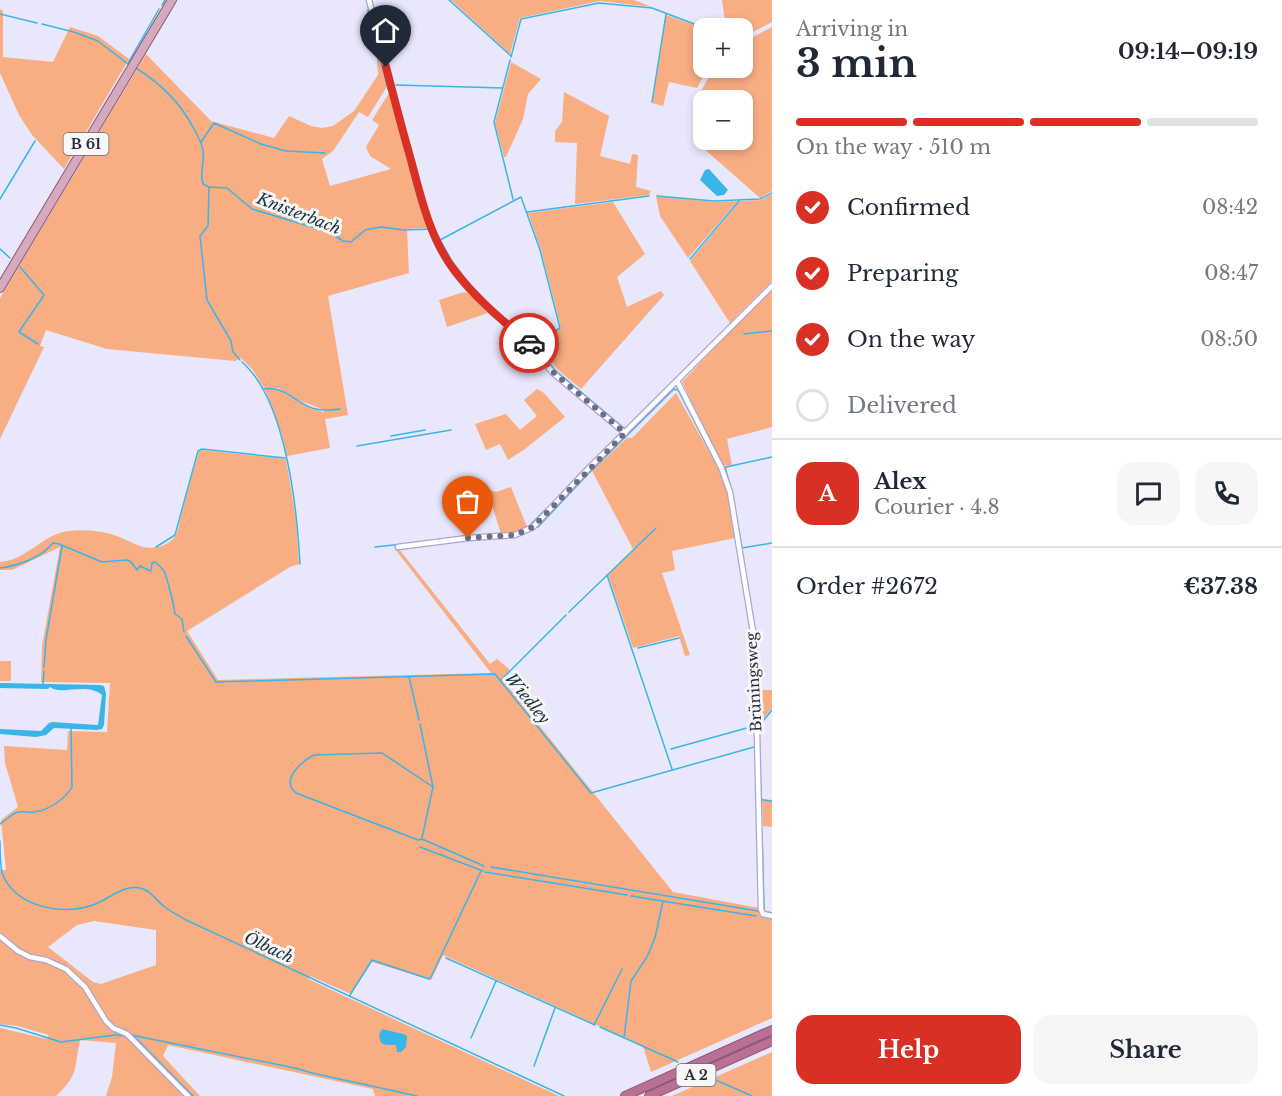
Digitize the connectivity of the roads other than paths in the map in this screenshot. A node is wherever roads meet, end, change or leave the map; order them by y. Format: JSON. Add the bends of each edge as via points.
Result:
{"nodes":[{"id":1,"x":172,"y":0,"type":"edge"},
{"id":2,"x":369,"y":0,"type":"edge"},
{"id":3,"x":772,"y":286,"type":"edge"},
{"id":4,"x":0,"y":288,"type":"edge"},
{"id":5,"x":677,"y":381,"type":"junction"},
{"id":6,"x":625,"y":433,"type":"junction"},
{"id":7,"x":398,"y":547,"type":"dead end"},
{"id":8,"x":772,"y":916,"type":"edge"},
{"id":9,"x":0,"y":936,"type":"edge"},
{"id":10,"x":772,"y":1025,"type":"edge"},
{"id":11,"x":772,"y":1030,"type":"edge"},
{"id":12,"x":772,"y":1044,"type":"edge"},
{"id":13,"x":738,"y":1045,"type":"junction"},
{"id":14,"x":188,"y":1096,"type":"edge"},
{"id":15,"x":624,"y":1096,"type":"edge"},
{"id":16,"x":650,"y":1096,"type":"edge"}],
"edges":[{"from":1,"to":4,"type":"main road","number":"B 61"},
{"from":2,"to":6,"type":"street","via":[[422,204],[453,269],[553,372]]},
{"from":3,"to":5,"type":"street"},
{"from":5,"to":6,"type":"street"},
{"from":5,"to":8,"type":"street","name":"Brüningsweg","via":[[730,492],[755,644],[761,909],[762,914]]},
{"from":6,"to":7,"type":"street","via":[[524,533]]},
{"from":9,"to":14,"type":"street","via":[[30,957],[66,969],[85,987],[106,1021],[127,1034]]},
{"from":10,"to":13,"type":"highway"},
{"from":11,"to":13,"type":"highway","number":"A 2"},
{"from":12,"to":16,"type":"highway","number":"A 2"},
{"from":13,"to":15,"type":"highway","number":"A 2"}]}
